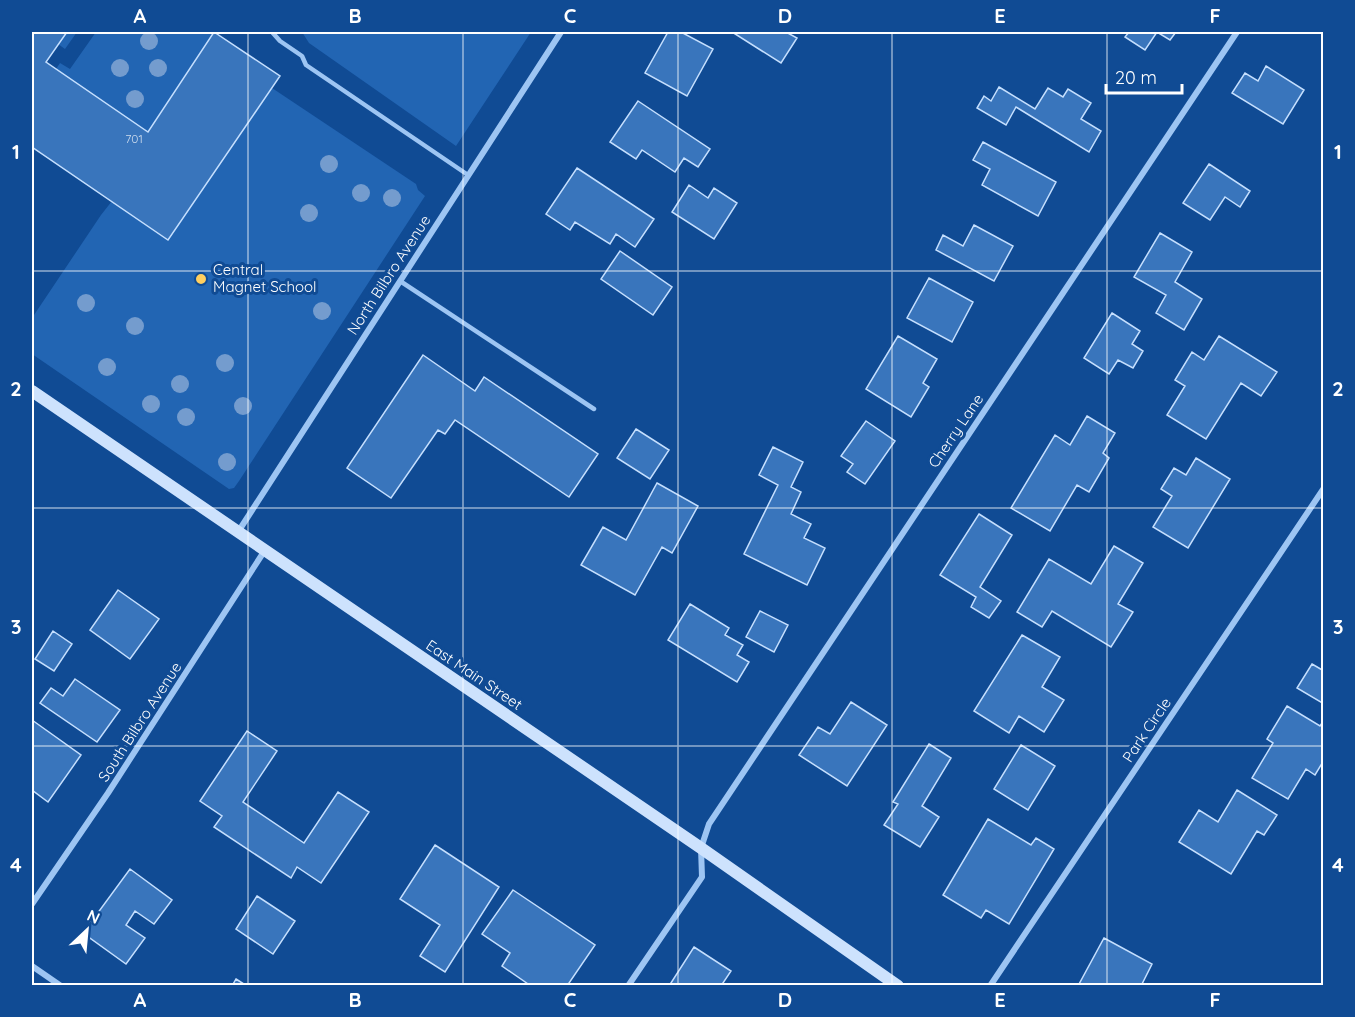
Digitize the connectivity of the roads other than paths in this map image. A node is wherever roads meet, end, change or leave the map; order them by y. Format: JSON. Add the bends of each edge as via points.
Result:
{"nodes":[{"id":1,"x":272,"y":32,"type":"edge"},
{"id":2,"x":561,"y":32,"type":"edge"},
{"id":3,"x":1237,"y":32,"type":"edge"},
{"id":4,"x":468,"y":176,"type":"junction"},
{"id":5,"x":400,"y":280,"type":"junction"},
{"id":6,"x":32,"y":391,"type":"edge"},
{"id":7,"x":594,"y":409,"type":"dead end"},
{"id":8,"x":1323,"y":488,"type":"edge"},
{"id":9,"x":238,"y":532,"type":"junction"},
{"id":10,"x":265,"y":550,"type":"junction"},
{"id":11,"x":701,"y":848,"type":"junction"},
{"id":12,"x":32,"y":904,"type":"edge"},
{"id":13,"x":32,"y":966,"type":"edge"},
{"id":14,"x":61,"y":986,"type":"edge"},
{"id":15,"x":628,"y":986,"type":"edge"},
{"id":16,"x":898,"y":986,"type":"edge"},
{"id":17,"x":990,"y":986,"type":"edge"}],
"edges":[{"from":1,"to":4,"type":"lane","via":[[303,56],[306,65]]},
{"from":2,"to":4,"type":"street","name":"North Bilbro Avenue"},
{"from":3,"to":11,"type":"street","name":"Cherry Lane","via":[[709,824]]},
{"from":4,"to":5,"type":"street","name":"North Bilbro Avenue"},
{"from":5,"to":7,"type":"lane"},
{"from":5,"to":9,"type":"street","name":"North Bilbro Avenue"},
{"from":6,"to":9,"type":"street","name":"East Main Street"},
{"from":8,"to":17,"type":"street","name":"Park Circle"},
{"from":9,"to":10,"type":"street","name":"East Main Street"},
{"from":10,"to":11,"type":"street","name":"East Main Street"},
{"from":10,"to":12,"type":"street","name":"South Bilbro Avenue"},
{"from":11,"to":15,"type":"street","via":[[702,877]]},
{"from":11,"to":16,"type":"street","name":"East Main Street"},
{"from":13,"to":14,"type":"street"}]}
